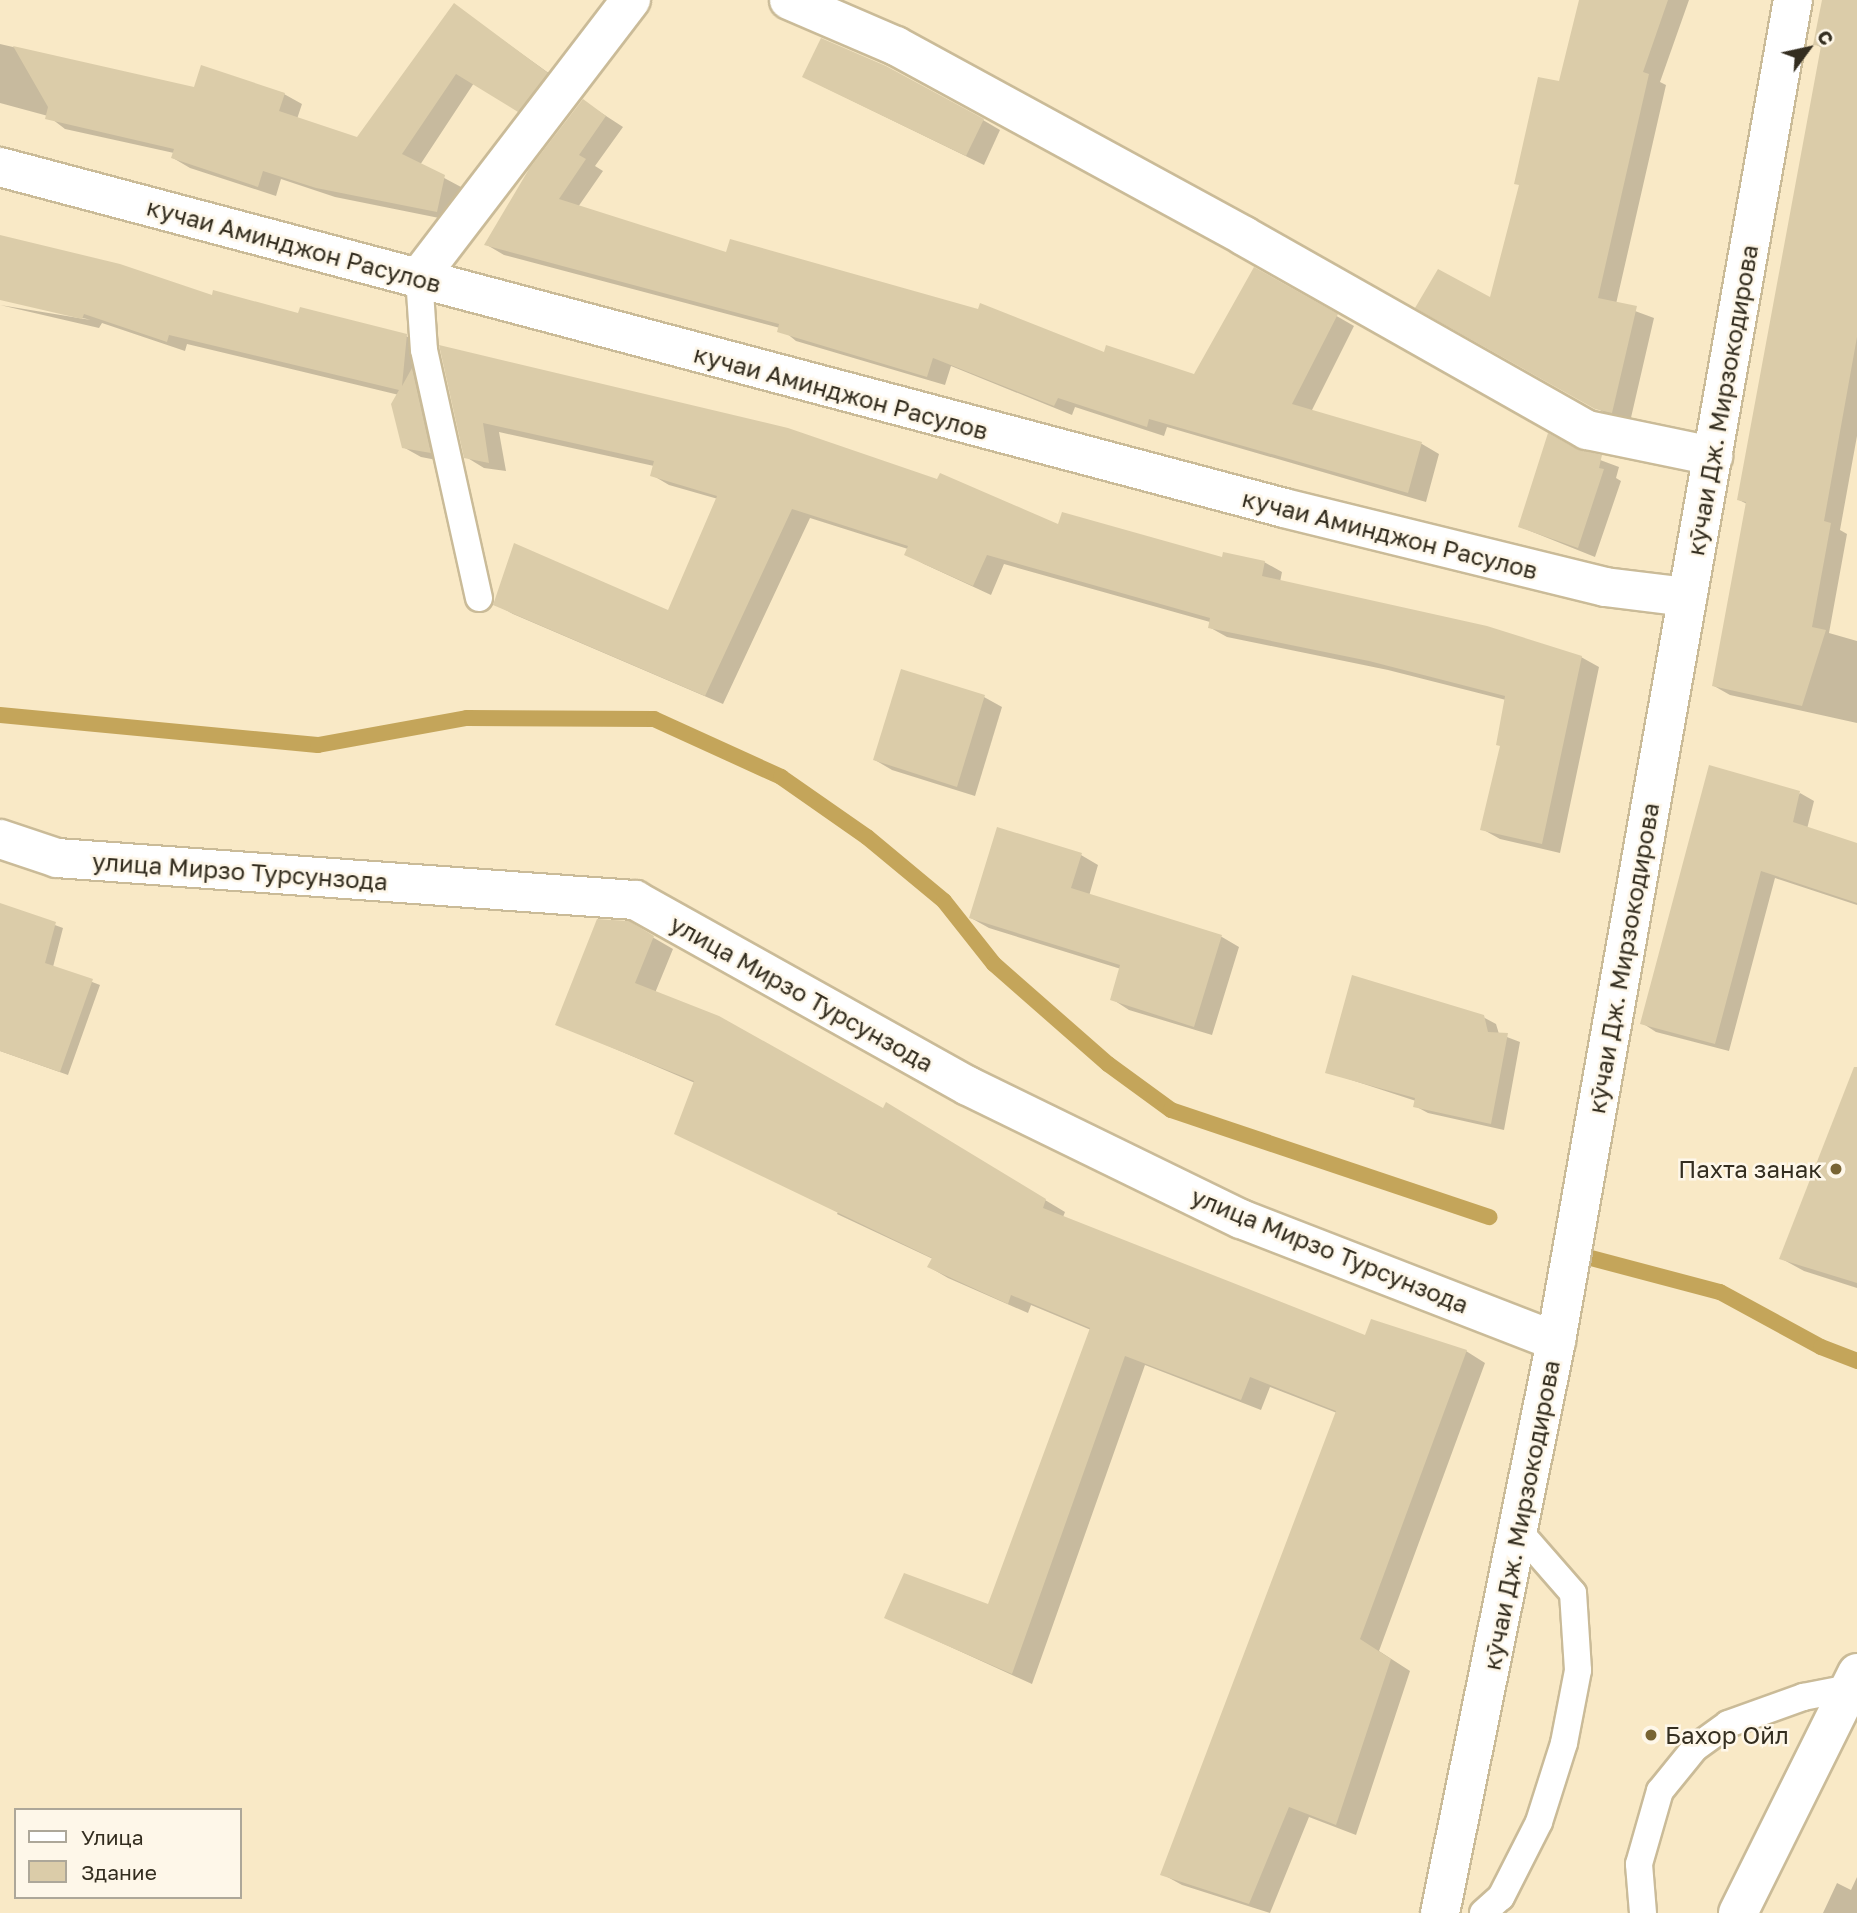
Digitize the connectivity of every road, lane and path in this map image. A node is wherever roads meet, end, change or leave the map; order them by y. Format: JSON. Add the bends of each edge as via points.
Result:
{"nodes":[{"id":1,"x":631,"y":0,"type":"edge"},
{"id":2,"x":789,"y":0,"type":"edge"},
{"id":3,"x":1793,"y":0,"type":"edge"},
{"id":4,"x":0,"y":167,"type":"edge"},
{"id":5,"x":419,"y":277,"type":"junction"},
{"id":6,"x":1713,"y":456,"type":"junction"},
{"id":7,"x":1687,"y":597,"type":"junction"},
{"id":8,"x":479,"y":598,"type":"dead end"},
{"id":9,"x":0,"y":839,"type":"edge"},
{"id":10,"x":1556,"y":1340,"type":"junction"},
{"id":11,"x":1518,"y":1530,"type":"junction"},
{"id":12,"x":1853,"y":1680,"type":"edge"},
{"id":13,"x":1440,"y":1913,"type":"edge"},
{"id":14,"x":1483,"y":1913,"type":"edge"},
{"id":15,"x":1643,"y":1913,"type":"edge"},
{"id":16,"x":1738,"y":1913,"type":"edge"}],
"edges":[{"from":1,"to":5,"type":"street"},
{"from":2,"to":6,"type":"street","via":[[896,46],[1587,430]]},
{"from":3,"to":6,"type":"street","name":"кӯчаи Дж. Мирзокодирова"},
{"from":4,"to":5,"type":"street","name":"кучаи Аминджон Расулов"},
{"from":5,"to":7,"type":"street","name":"кучаи Аминджон Расулов","via":[[1284,508],[1605,587]]},
{"from":5,"to":8,"type":"lane","via":[[425,350]]},
{"from":6,"to":7,"type":"street","name":"кӯчаи Дж. Мирзокодирова"},
{"from":7,"to":10,"type":"street","name":"кӯчаи Дж. Мирзокодирова"},
{"from":9,"to":10,"type":"street","name":"улица Мирзо Турсунзода","via":[[57,858],[635,900],[968,1086],[1241,1219]]},
{"from":10,"to":11,"type":"street","name":"кӯчаи Дж. Мирзокодирова"},
{"from":11,"to":13,"type":"street","name":"кӯчаи Дж. Мирзокодирова"},
{"from":11,"to":14,"type":"lane","via":[[1573,1593],[1578,1670],[1564,1743],[1539,1822],[1501,1897]]},
{"from":12,"to":15,"type":"lane","via":[[1728,1724],[1695,1748],[1660,1791],[1639,1864]]},
{"from":12,"to":16,"type":"street"}]}
